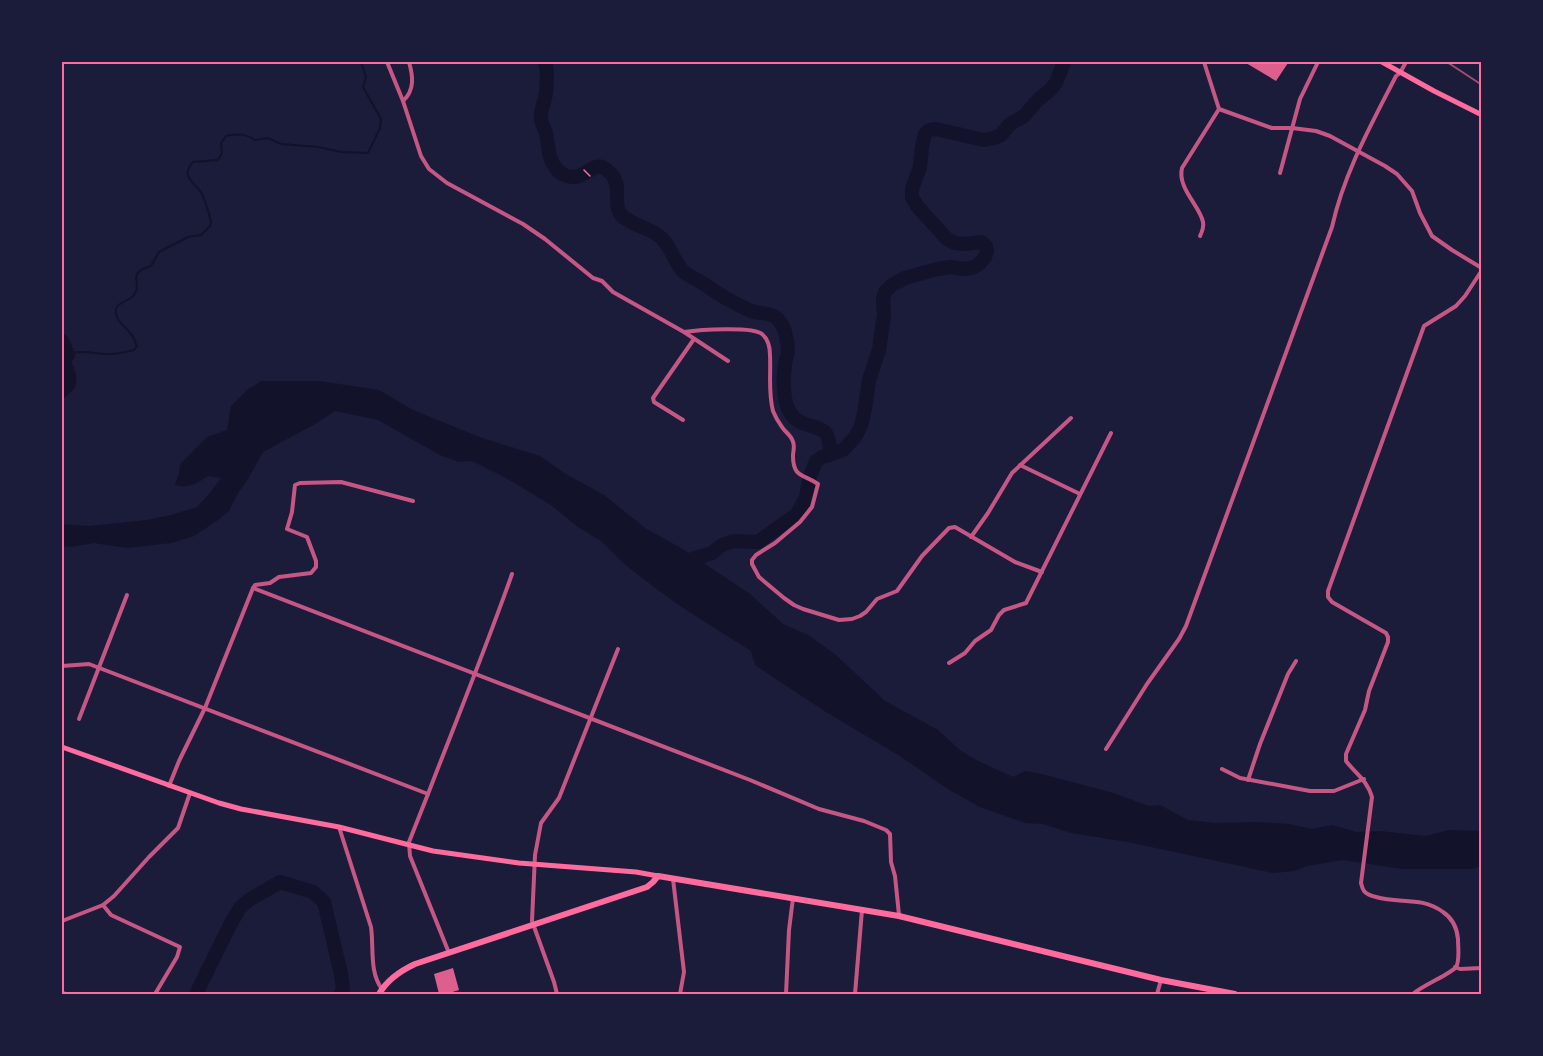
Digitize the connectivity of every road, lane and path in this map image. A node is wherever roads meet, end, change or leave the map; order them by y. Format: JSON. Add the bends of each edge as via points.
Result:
{"nodes":[{"id":1,"x":387,"y":62,"type":"edge"},
{"id":2,"x":409,"y":62,"type":"edge"},
{"id":3,"x":1204,"y":62,"type":"edge"},
{"id":4,"x":1318,"y":62,"type":"edge"},
{"id":5,"x":1382,"y":62,"type":"edge"},
{"id":6,"x":1406,"y":62,"type":"edge"},
{"id":7,"x":1400,"y":73,"type":"junction"},
{"id":8,"x":403,"y":101,"type":"junction"},
{"id":9,"x":1219,"y":110,"type":"junction"},
{"id":10,"x":1482,"y":115,"type":"edge"},
{"id":11,"x":1292,"y":128,"type":"junction"},
{"id":12,"x":1358,"y":150,"type":"junction"},
{"id":13,"x":584,"y":170,"type":"dead end"},
{"id":14,"x":1280,"y":173,"type":"dead end"},
{"id":15,"x":590,"y":176,"type":"dead end"},
{"id":16,"x":1200,"y":236,"type":"dead end"},
{"id":17,"x":1482,"y":270,"type":"edge"},
{"id":18,"x":684,"y":332,"type":"junction"},
{"id":19,"x":694,"y":339,"type":"junction"},
{"id":20,"x":728,"y":361,"type":"dead end"},
{"id":21,"x":1071,"y":418,"type":"dead end"},
{"id":22,"x":683,"y":420,"type":"dead end"},
{"id":23,"x":1111,"y":433,"type":"dead end"},
{"id":24,"x":1020,"y":465,"type":"junction"},
{"id":25,"x":1080,"y":494,"type":"junction"},
{"id":26,"x":413,"y":501,"type":"dead end"},
{"id":27,"x":971,"y":537,"type":"junction"},
{"id":28,"x":1042,"y":572,"type":"junction"},
{"id":29,"x":512,"y":574,"type":"dead end"},
{"id":30,"x":253,"y":588,"type":"junction"},
{"id":31,"x":127,"y":595,"type":"dead end"},
{"id":32,"x":618,"y":649,"type":"dead end"},
{"id":33,"x":1296,"y":661,"type":"dead end"},
{"id":34,"x":949,"y":663,"type":"dead end"},
{"id":35,"x":62,"y":666,"type":"edge"},
{"id":36,"x":98,"y":668,"type":"junction"},
{"id":37,"x":474,"y":674,"type":"junction"},
{"id":38,"x":205,"y":708,"type":"junction"},
{"id":39,"x":79,"y":719,"type":"dead end"},
{"id":40,"x":590,"y":719,"type":"junction"},
{"id":41,"x":62,"y":747,"type":"edge"},
{"id":42,"x":1106,"y":749,"type":"dead end"},
{"id":43,"x":1222,"y":769,"type":"dead end"},
{"id":44,"x":1364,"y":779,"type":"junction"},
{"id":45,"x":1248,"y":780,"type":"junction"},
{"id":46,"x":169,"y":786,"type":"junction"},
{"id":47,"x":190,"y":793,"type":"junction"},
{"id":48,"x":428,"y":794,"type":"junction"},
{"id":49,"x":339,"y":827,"type":"junction"},
{"id":50,"x":409,"y":845,"type":"junction"},
{"id":51,"x":534,"y":864,"type":"junction"},
{"id":52,"x":658,"y":876,"type":"junction"},
{"id":53,"x":673,"y":878,"type":"junction"},
{"id":54,"x":793,"y":898,"type":"junction"},
{"id":55,"x":103,"y":905,"type":"junction"},
{"id":56,"x":862,"y":910,"type":"junction"},
{"id":57,"x":899,"y":916,"type":"junction"},
{"id":58,"x":62,"y":921,"type":"edge"},
{"id":59,"x":533,"y":925,"type":"junction"},
{"id":60,"x":449,"y":953,"type":"junction"},
{"id":61,"x":1455,"y":968,"type":"junction"},
{"id":62,"x":1482,"y":968,"type":"edge"},
{"id":63,"x":1161,"y":980,"type":"junction"},
{"id":64,"x":381,"y":992,"type":"edge"},
{"id":65,"x":155,"y":994,"type":"edge"},
{"id":66,"x":557,"y":994,"type":"edge"},
{"id":67,"x":680,"y":994,"type":"edge"},
{"id":68,"x":786,"y":994,"type":"edge"},
{"id":69,"x":855,"y":994,"type":"edge"},
{"id":70,"x":1157,"y":994,"type":"edge"},
{"id":71,"x":1235,"y":994,"type":"edge"},
{"id":72,"x":1413,"y":994,"type":"edge"}],
"edges":[{"from":1,"to":8,"type":"street"},
{"from":2,"to":8,"type":"street","via":[[412,86]]},
{"from":3,"to":9,"type":"street"},
{"from":4,"to":11,"type":"street","via":[[1302,93]]},
{"from":5,"to":7,"type":"main road"},
{"from":6,"to":7,"type":"street"},
{"from":7,"to":10,"type":"main road"},
{"from":7,"to":12,"type":"street"},
{"from":8,"to":18,"type":"street","via":[[421,156],[437,176],[523,224],[613,292]]},
{"from":9,"to":11,"type":"street","via":[[1272,128]]},
{"from":9,"to":16,"type":"street","via":[[1181,174],[1203,221]]},
{"from":11,"to":12,"type":"street","via":[[1316,131]]},
{"from":11,"to":14,"type":"street"},
{"from":12,"to":17,"type":"street","via":[[1397,174],[1412,191],[1432,236]]},
{"from":12,"to":42,"type":"street","via":[[1189,618]]},
{"from":13,"to":15,"type":"path"},
{"from":17,"to":44,"type":"street","via":[[1456,306],[1424,326],[1328,591],[1332,602],[1388,637],[1365,710],[1346,754],[1346,761]]},
{"from":18,"to":19,"type":"street"},
{"from":18,"to":27,"type":"street","via":[[757,331],[768,343],[774,412],[794,442],[796,472],[818,484],[812,507],[800,522],[752,560],[759,577],[784,598],[839,620],[852,619],[866,612],[877,599],[897,591],[949,528],[955,527]]},
{"from":19,"to":20,"type":"street"},
{"from":19,"to":22,"type":"street","via":[[653,398]]},
{"from":21,"to":24,"type":"street"},
{"from":23,"to":25,"type":"street"},
{"from":24,"to":25,"type":"street"},
{"from":24,"to":27,"type":"street"},
{"from":25,"to":28,"type":"street"},
{"from":26,"to":30,"type":"street","via":[[341,482],[296,485],[287,529],[307,537],[316,567],[311,573],[279,577]]},
{"from":27,"to":28,"type":"street"},
{"from":28,"to":34,"type":"street","via":[[1026,603],[1004,610],[991,630]]},
{"from":29,"to":37,"type":"street"},
{"from":30,"to":37,"type":"street"},
{"from":30,"to":38,"type":"street"},
{"from":31,"to":36,"type":"street"},
{"from":32,"to":40,"type":"street"},
{"from":33,"to":45,"type":"street"},
{"from":35,"to":36,"type":"street","via":[[88,664]]},
{"from":36,"to":38,"type":"street"},
{"from":36,"to":39,"type":"street"},
{"from":37,"to":40,"type":"street"},
{"from":37,"to":48,"type":"street"},
{"from":38,"to":46,"type":"street"},
{"from":38,"to":48,"type":"street"},
{"from":40,"to":51,"type":"street","via":[[556,805],[541,823]]},
{"from":40,"to":57,"type":"street","via":[[819,809],[886,830],[890,834]]},
{"from":41,"to":46,"type":"main road"},
{"from":43,"to":45,"type":"street"},
{"from":44,"to":45,"type":"street","via":[[1334,791],[1320,792]]},
{"from":44,"to":61,"type":"street","via":[[1372,797],[1362,890],[1381,898],[1424,902],[1447,915],[1457,933]]},
{"from":46,"to":47,"type":"main road"},
{"from":47,"to":49,"type":"main road","via":[[241,809]]},
{"from":47,"to":55,"type":"street","via":[[178,828]]},
{"from":48,"to":50,"type":"street"},
{"from":49,"to":50,"type":"main road"},
{"from":49,"to":64,"type":"street","via":[[371,927]]},
{"from":50,"to":51,"type":"main road"},
{"from":50,"to":60,"type":"street"},
{"from":51,"to":52,"type":"main road"},
{"from":51,"to":59,"type":"street"},
{"from":52,"to":53,"type":"main road"},
{"from":52,"to":59,"type":"main road","via":[[647,887]]},
{"from":53,"to":54,"type":"main road"},
{"from":53,"to":67,"type":"street","via":[[684,972]]},
{"from":54,"to":56,"type":"main road"},
{"from":54,"to":68,"type":"street"},
{"from":55,"to":58,"type":"street"},
{"from":55,"to":65,"type":"street","via":[[111,915],[180,947]]},
{"from":56,"to":57,"type":"main road"},
{"from":56,"to":69,"type":"street"},
{"from":57,"to":63,"type":"main road"},
{"from":59,"to":60,"type":"main road"},
{"from":59,"to":66,"type":"street"},
{"from":60,"to":64,"type":"main road","via":[[405,968]]},
{"from":61,"to":62,"type":"street"},
{"from":61,"to":72,"type":"street"},
{"from":63,"to":70,"type":"street"},
{"from":63,"to":71,"type":"main road"}]}
